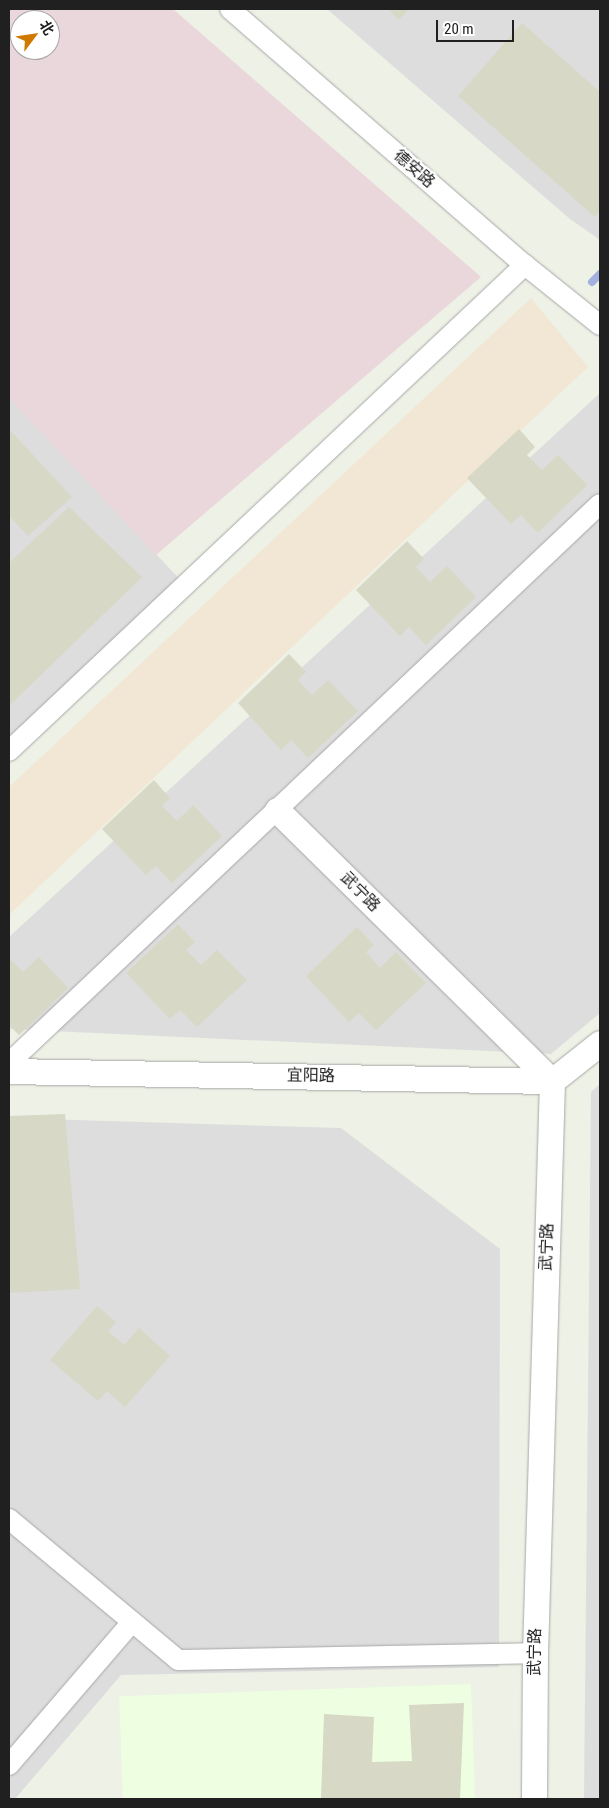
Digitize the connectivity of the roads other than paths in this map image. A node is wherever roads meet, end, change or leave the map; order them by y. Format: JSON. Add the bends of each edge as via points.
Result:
{"nodes":[{"id":1,"x":230,"y":9,"type":"edge"},
{"id":2,"x":525,"y":265,"type":"junction"},
{"id":3,"x":600,"y":325,"type":"edge"},
{"id":4,"x":600,"y":504,"type":"edge"},
{"id":5,"x":9,"y":751,"type":"edge"},
{"id":6,"x":277,"y":810,"type":"junction"},
{"id":7,"x":600,"y":1043,"type":"edge"},
{"id":8,"x":9,"y":1063,"type":"edge"},
{"id":9,"x":9,"y":1071,"type":"edge"},
{"id":10,"x":552,"y":1081,"type":"junction"},
{"id":11,"x":9,"y":1519,"type":"edge"},
{"id":12,"x":132,"y":1622,"type":"junction"},
{"id":13,"x":535,"y":1653,"type":"junction"},
{"id":14,"x":9,"y":1765,"type":"edge"},
{"id":15,"x":534,"y":1799,"type":"edge"}],
"edges":[{"from":1,"to":2,"type":"street","name":"德安路"},
{"from":2,"to":3,"type":"street","name":"德安路"},
{"from":2,"to":5,"type":"street"},
{"from":4,"to":6,"type":"street"},
{"from":6,"to":8,"type":"street"},
{"from":6,"to":10,"type":"street","name":"武宁路"},
{"from":7,"to":10,"type":"street"},
{"from":9,"to":10,"type":"street","name":"宜阳路"},
{"from":10,"to":13,"type":"street","name":"武宁路"},
{"from":11,"to":12,"type":"street"},
{"from":12,"to":13,"type":"street","via":[[178,1660]]},
{"from":12,"to":14,"type":"street"},
{"from":13,"to":15,"type":"street","name":"武宁路"}]}
